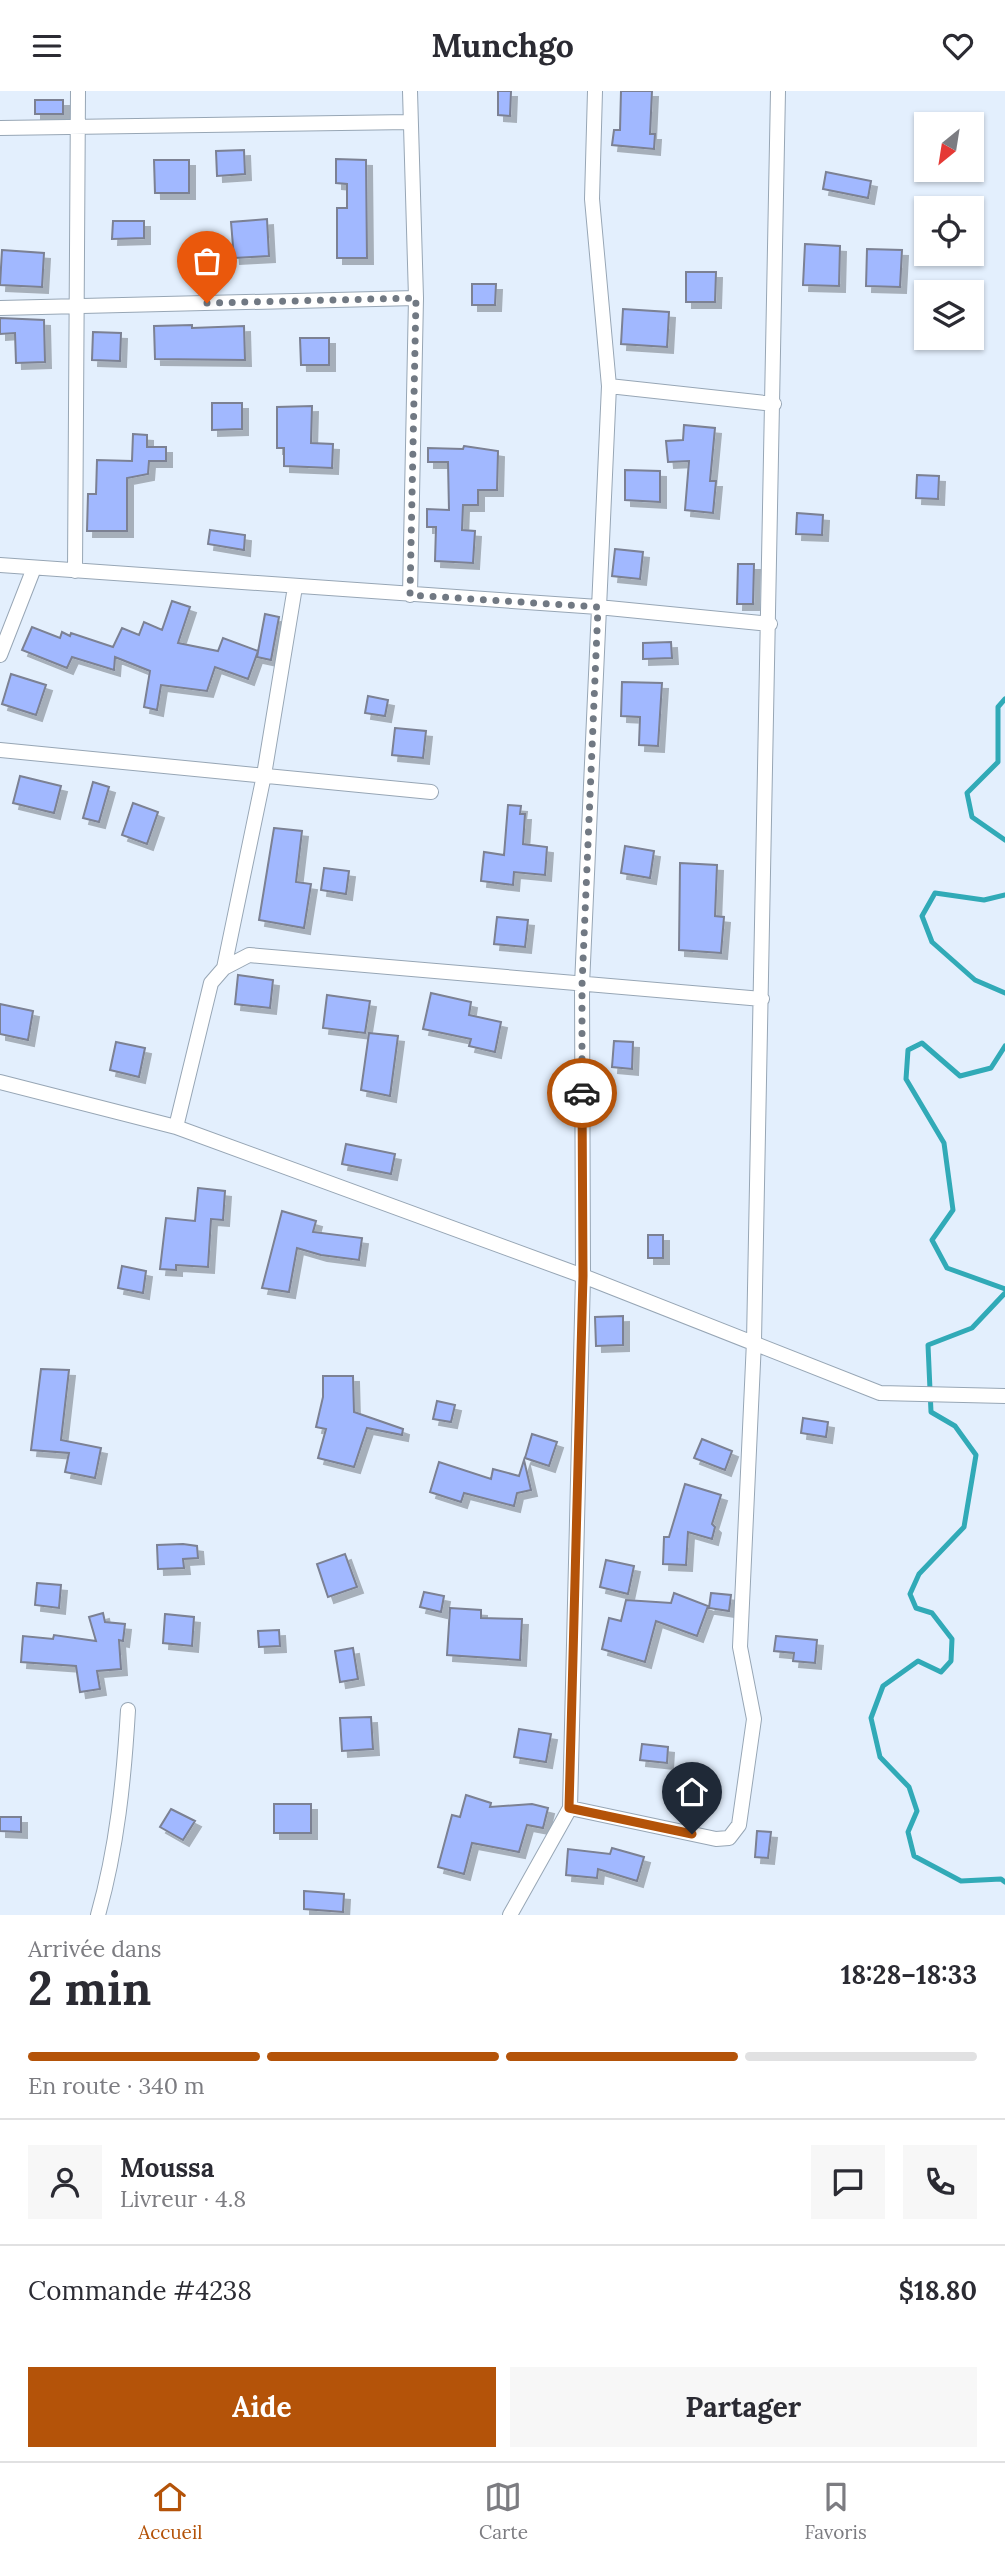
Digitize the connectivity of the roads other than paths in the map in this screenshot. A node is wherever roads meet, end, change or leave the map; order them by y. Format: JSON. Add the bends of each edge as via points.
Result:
{"nodes":[{"id":1,"x":78,"y":91,"type":"edge"},
{"id":2,"x":410,"y":91,"type":"edge"},
{"id":3,"x":595,"y":91,"type":"edge"},
{"id":4,"x":778,"y":91,"type":"edge"},
{"id":5,"x":410,"y":122,"type":"junction"},
{"id":6,"x":78,"y":127,"type":"junction"},
{"id":7,"x":0,"y":128,"type":"edge"},
{"id":8,"x":416,"y":298,"type":"junction"},
{"id":9,"x":77,"y":306,"type":"junction"},
{"id":10,"x":0,"y":308,"type":"edge"},
{"id":11,"x":609,"y":386,"type":"junction"},
{"id":12,"x":774,"y":404,"type":"junction"},
{"id":13,"x":0,"y":565,"type":"edge"},
{"id":14,"x":34,"y":568,"type":"junction"},
{"id":15,"x":75,"y":571,"type":"junction"},
{"id":16,"x":295,"y":587,"type":"junction"},
{"id":17,"x":410,"y":595,"type":"junction"},
{"id":18,"x":598,"y":607,"type":"junction"},
{"id":19,"x":770,"y":624,"type":"junction"},
{"id":20,"x":0,"y":655,"type":"edge"},
{"id":21,"x":0,"y":750,"type":"edge"},
{"id":22,"x":264,"y":775,"type":"junction"},
{"id":23,"x":432,"y":792,"type":"dead end"},
{"id":24,"x":224,"y":968,"type":"junction"},
{"id":25,"x":582,"y":985,"type":"junction"},
{"id":26,"x":762,"y":999,"type":"junction"},
{"id":27,"x":0,"y":1082,"type":"edge"},
{"id":28,"x":176,"y":1127,"type":"junction"},
{"id":29,"x":583,"y":1276,"type":"junction"},
{"id":30,"x":754,"y":1341,"type":"junction"},
{"id":31,"x":1005,"y":1396,"type":"edge"},
{"id":32,"x":128,"y":1710,"type":"dead end"},
{"id":33,"x":569,"y":1808,"type":"junction"},
{"id":34,"x":98,"y":1915,"type":"edge"},
{"id":35,"x":510,"y":1915,"type":"edge"}],
"edges":[{"from":1,"to":6,"type":"street"},
{"from":2,"to":5,"type":"street"},
{"from":3,"to":11,"type":"street","via":[[592,199]]},
{"from":4,"to":12,"type":"street"},
{"from":5,"to":6,"type":"street"},
{"from":5,"to":8,"type":"street"},
{"from":6,"to":7,"type":"street"},
{"from":6,"to":9,"type":"street"},
{"from":8,"to":9,"type":"street"},
{"from":8,"to":17,"type":"street"},
{"from":9,"to":10,"type":"street"},
{"from":9,"to":15,"type":"street"},
{"from":11,"to":12,"type":"street"},
{"from":11,"to":18,"type":"street"},
{"from":12,"to":19,"type":"street"},
{"from":13,"to":14,"type":"street"},
{"from":14,"to":15,"type":"street"},
{"from":14,"to":20,"type":"street"},
{"from":15,"to":16,"type":"street"},
{"from":16,"to":17,"type":"street"},
{"from":16,"to":22,"type":"street"},
{"from":17,"to":18,"type":"street"},
{"from":18,"to":19,"type":"street"},
{"from":18,"to":25,"type":"street"},
{"from":19,"to":26,"type":"street"},
{"from":21,"to":22,"type":"street"},
{"from":22,"to":23,"type":"street"},
{"from":22,"to":24,"type":"street"},
{"from":24,"to":25,"type":"street","via":[[249,955]]},
{"from":24,"to":28,"type":"street","via":[[211,982]]},
{"from":25,"to":26,"type":"street"},
{"from":25,"to":29,"type":"street"},
{"from":26,"to":30,"type":"street"},
{"from":27,"to":28,"type":"street"},
{"from":28,"to":29,"type":"street"},
{"from":29,"to":30,"type":"street"},
{"from":29,"to":33,"type":"street"},
{"from":30,"to":31,"type":"street","via":[[880,1393]]},
{"from":30,"to":33,"type":"street","via":[[740,1647],[754,1719],[738,1825],[729,1838],[716,1839]]},
{"from":32,"to":34,"type":"street","via":[[123,1786]]},
{"from":33,"to":35,"type":"street"}]}
